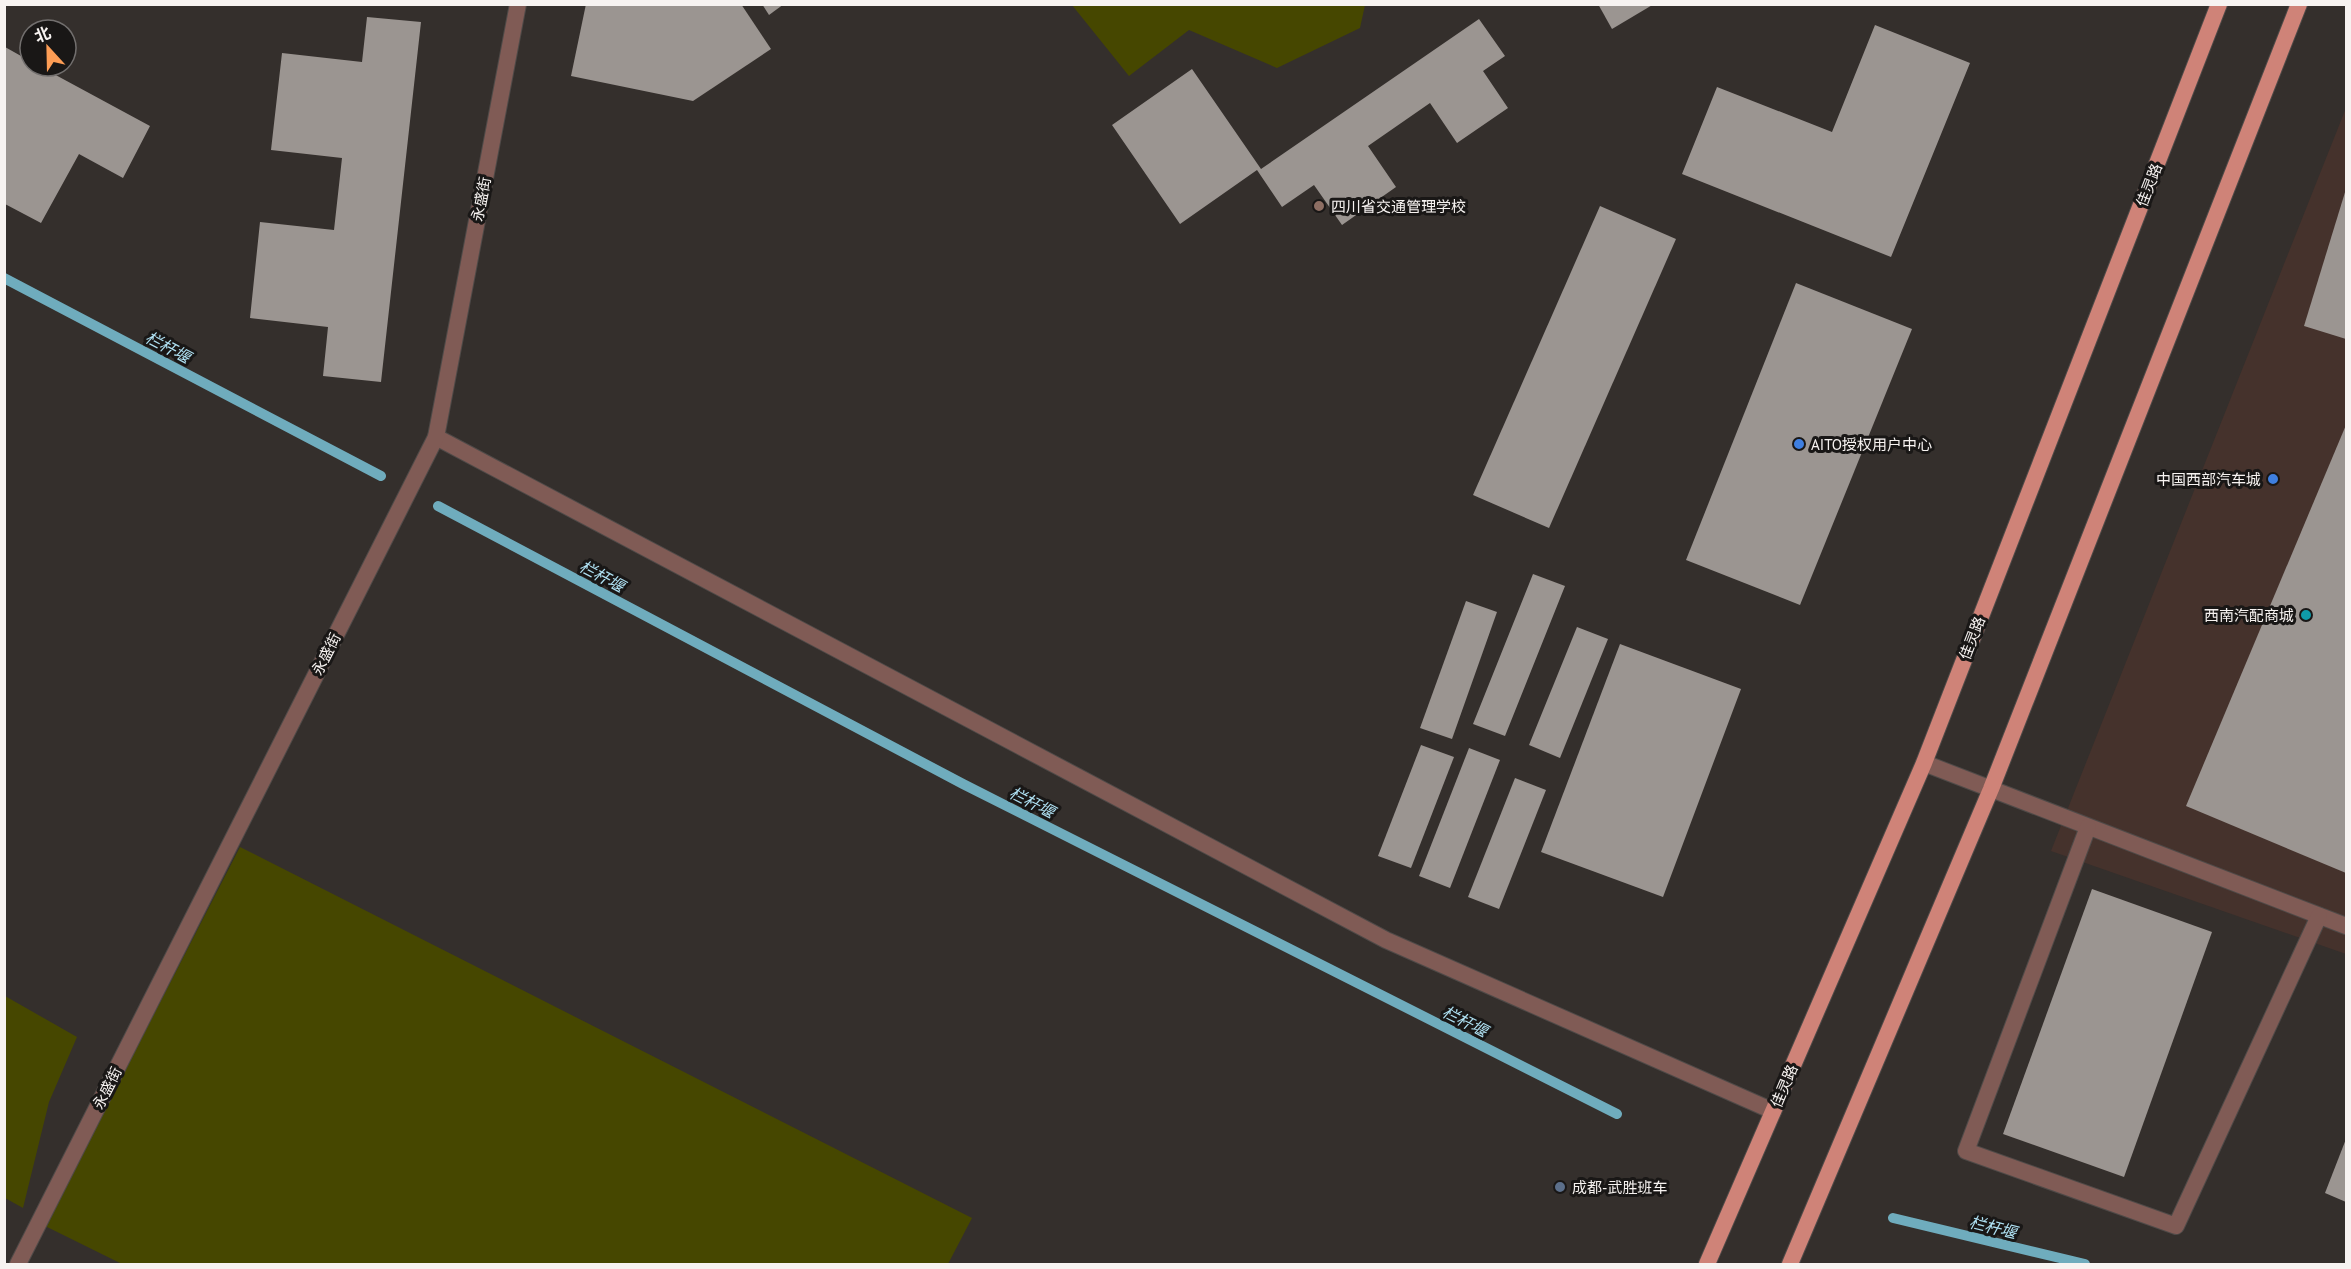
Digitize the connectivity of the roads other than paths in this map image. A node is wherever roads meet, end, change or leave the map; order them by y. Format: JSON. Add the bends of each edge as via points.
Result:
{"nodes":[{"id":1,"x":518,"y":4,"type":"edge"},
{"id":2,"x":2219,"y":4,"type":"edge"},
{"id":3,"x":2299,"y":4,"type":"edge"},
{"id":4,"x":436,"y":437,"type":"junction"},
{"id":5,"x":1924,"y":763,"type":"junction"},
{"id":6,"x":1991,"y":789,"type":"junction"},
{"id":7,"x":2088,"y":826,"type":"junction"},
{"id":8,"x":2319,"y":916,"type":"junction"},
{"id":9,"x":2346,"y":926,"type":"edge"},
{"id":10,"x":1773,"y":1111,"type":"junction"},
{"id":11,"x":18,"y":1264,"type":"edge"},
{"id":12,"x":1707,"y":1264,"type":"edge"},
{"id":13,"x":1790,"y":1264,"type":"edge"}],
"edges":[{"from":1,"to":4,"type":"street","name":"永盛街"},
{"from":2,"to":5,"type":"main road","name":"佳灵路"},
{"from":3,"to":6,"type":"main road"},
{"from":4,"to":10,"type":"street","via":[[1386,940]]},
{"from":4,"to":11,"type":"street","name":"永盛街"},
{"from":5,"to":6,"type":"street"},
{"from":5,"to":10,"type":"main road","name":"佳灵路"},
{"from":6,"to":7,"type":"street"},
{"from":6,"to":13,"type":"main road"},
{"from":7,"to":8,"type":"street"},
{"from":7,"to":8,"type":"street","via":[[1966,1150],[2176,1226]]},
{"from":8,"to":9,"type":"street"},
{"from":10,"to":12,"type":"main road","name":"佳灵路"}]}
